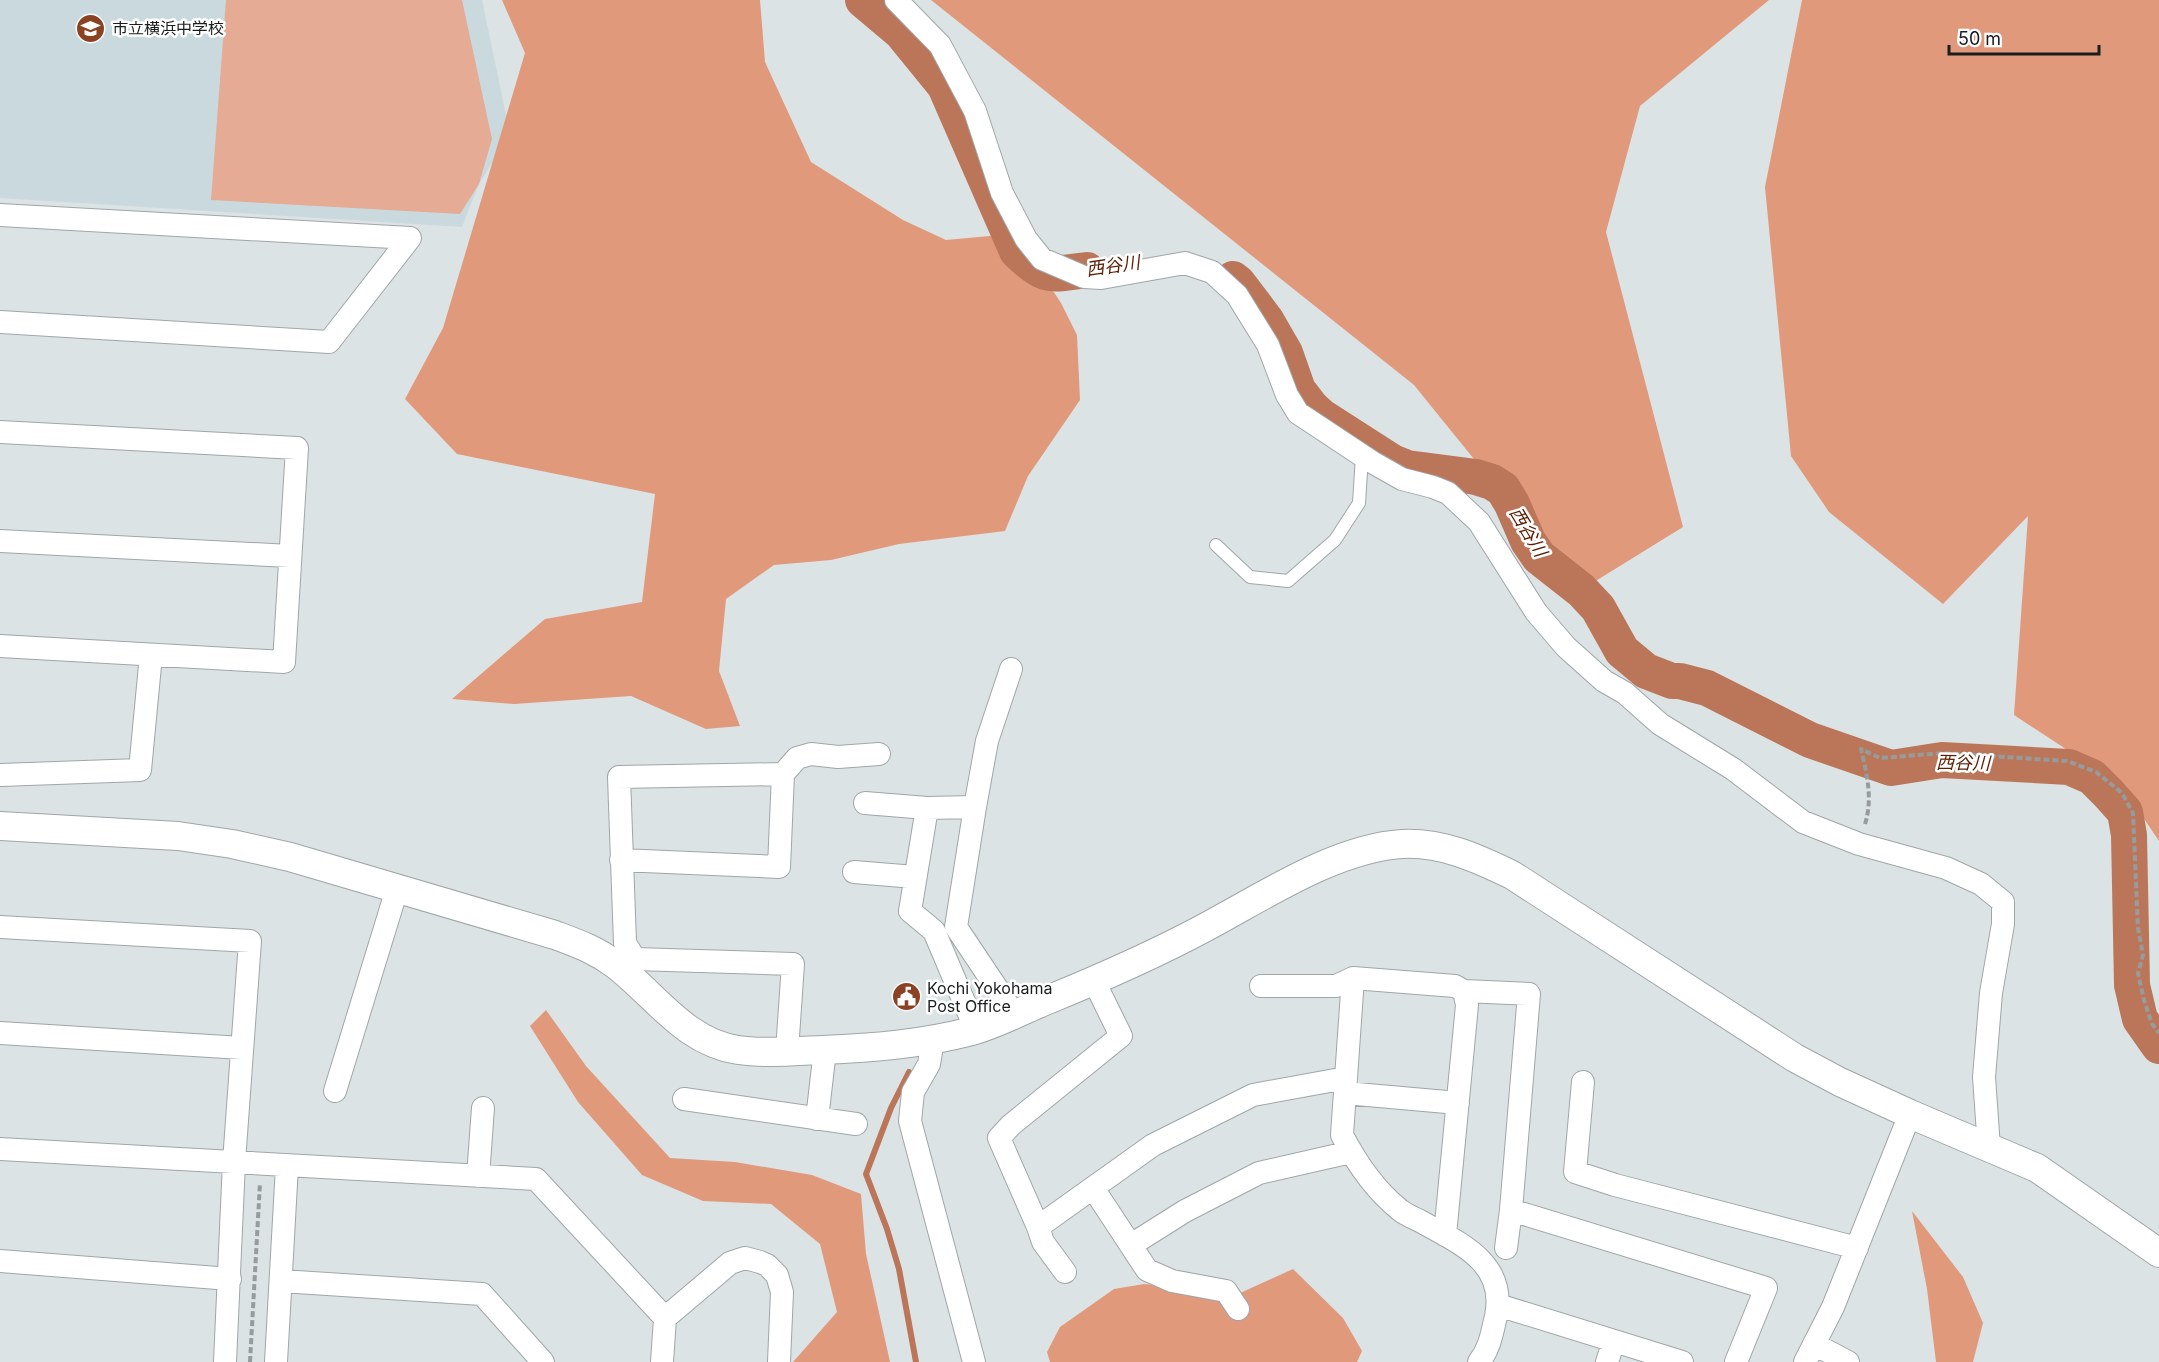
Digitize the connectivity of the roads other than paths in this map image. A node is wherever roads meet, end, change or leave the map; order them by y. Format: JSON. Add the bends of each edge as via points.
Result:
{"nodes":[{"id":1,"x":896,"y":0,"type":"edge"},
{"id":2,"x":0,"y":215,"type":"edge"},
{"id":3,"x":0,"y":322,"type":"edge"},
{"id":4,"x":0,"y":432,"type":"edge"},
{"id":5,"x":1362,"y":456,"type":"junction"},
{"id":6,"x":0,"y":541,"type":"edge"},
{"id":7,"x":1216,"y":545,"type":"dead end"},
{"id":8,"x":290,"y":556,"type":"junction"},
{"id":9,"x":0,"y":646,"type":"edge"},
{"id":10,"x":152,"y":655,"type":"junction"},
{"id":11,"x":1011,"y":669,"type":"dead end"},
{"id":12,"x":879,"y":754,"type":"dead end"},
{"id":13,"x":783,"y":774,"type":"junction"},
{"id":14,"x":0,"y":775,"type":"edge"},
{"id":15,"x":865,"y":803,"type":"dead end"},
{"id":16,"x":975,"y":807,"type":"junction"},
{"id":17,"x":927,"y":808,"type":"junction"},
{"id":18,"x":0,"y":826,"type":"edge"},
{"id":19,"x":621,"y":860,"type":"junction"},
{"id":20,"x":854,"y":872,"type":"dead end"},
{"id":21,"x":915,"y":877,"type":"junction"},
{"id":22,"x":397,"y":889,"type":"junction"},
{"id":23,"x":0,"y":927,"type":"edge"},
{"id":24,"x":626,"y":963,"type":"junction"},
{"id":25,"x":1353,"y":978,"type":"junction"},
{"id":26,"x":1094,"y":981,"type":"junction"},
{"id":27,"x":1261,"y":986,"type":"dead end"},
{"id":28,"x":1464,"y":991,"type":"junction"},
{"id":29,"x":1014,"y":1014,"type":"junction"},
{"id":30,"x":976,"y":1030,"type":"junction"},
{"id":31,"x":0,"y":1033,"type":"edge"},
{"id":32,"x":933,"y":1040,"type":"junction"},
{"id":33,"x":242,"y":1048,"type":"junction"},
{"id":34,"x":825,"y":1050,"type":"junction"},
{"id":35,"x":787,"y":1051,"type":"junction"},
{"id":36,"x":1583,"y":1082,"type":"dead end"},
{"id":37,"x":1346,"y":1085,"type":"junction"},
{"id":38,"x":335,"y":1091,"type":"dead end"},
{"id":39,"x":684,"y":1099,"type":"dead end"},
{"id":40,"x":1458,"y":1103,"type":"junction"},
{"id":41,"x":483,"y":1108,"type":"dead end"},
{"id":42,"x":1910,"y":1114,"type":"junction"},
{"id":43,"x":817,"y":1119,"type":"junction"},
{"id":44,"x":856,"y":1124,"type":"dead end"},
{"id":45,"x":1989,"y":1148,"type":"junction"},
{"id":46,"x":0,"y":1149,"type":"edge"},
{"id":47,"x":1351,"y":1152,"type":"junction"},
{"id":48,"x":234,"y":1162,"type":"junction"},
{"id":49,"x":287,"y":1166,"type":"junction"},
{"id":50,"x":478,"y":1176,"type":"junction"},
{"id":51,"x":1093,"y":1188,"type":"junction"},
{"id":52,"x":1511,"y":1210,"type":"junction"},
{"id":53,"x":1038,"y":1227,"type":"junction"},
{"id":54,"x":1445,"y":1235,"type":"junction"},
{"id":55,"x":1131,"y":1245,"type":"junction"},
{"id":56,"x":1506,"y":1248,"type":"dead end"},
{"id":57,"x":1857,"y":1248,"type":"junction"},
{"id":58,"x":2159,"y":1253,"type":"edge"},
{"id":59,"x":0,"y":1261,"type":"edge"},
{"id":60,"x":1065,"y":1272,"type":"dead end"},
{"id":61,"x":230,"y":1279,"type":"junction"},
{"id":62,"x":281,"y":1281,"type":"junction"},
{"id":63,"x":1498,"y":1305,"type":"junction"},
{"id":64,"x":1238,"y":1309,"type":"dead end"},
{"id":65,"x":665,"y":1318,"type":"junction"},
{"id":66,"x":1610,"y":1351,"type":"edge"},
{"id":67,"x":1809,"y":1353,"type":"edge"},
{"id":68,"x":225,"y":1362,"type":"edge"},
{"id":69,"x":276,"y":1362,"type":"edge"},
{"id":70,"x":543,"y":1362,"type":"edge"},
{"id":71,"x":662,"y":1362,"type":"edge"},
{"id":72,"x":779,"y":1362,"type":"edge"},
{"id":73,"x":974,"y":1362,"type":"edge"},
{"id":74,"x":1479,"y":1362,"type":"edge"},
{"id":75,"x":1682,"y":1362,"type":"edge"},
{"id":76,"x":1736,"y":1362,"type":"edge"},
{"id":77,"x":1848,"y":1362,"type":"edge"}],
"edges":[{"from":1,"to":5,"type":"street","via":[[940,45],[975,111],[1002,193],[1026,239],[1042,259],[1083,277],[1101,278],[1185,264],[1212,272],[1237,296],[1268,345],[1298,413]]},
{"from":2,"to":3,"type":"street","via":[[410,238],[329,342]]},
{"from":4,"to":8,"type":"street","via":[[297,448]]},
{"from":5,"to":7,"type":"lane","via":[[1359,503],[1335,540],[1288,581],[1250,577]]},
{"from":5,"to":45,"type":"street","via":[[1402,479],[1448,493],[1479,522],[1536,612],[1566,647],[1660,724],[1733,770],[1803,822],[1859,844],[1946,868],[1981,884],[2003,902],[1984,1077]]},
{"from":6,"to":8,"type":"street"},
{"from":8,"to":10,"type":"street","via":[[284,662]]},
{"from":9,"to":10,"type":"street"},
{"from":10,"to":14,"type":"street","via":[[140,770]]},
{"from":11,"to":16,"type":"street","via":[[987,741]]},
{"from":12,"to":13,"type":"street","via":[[811,754],[797,758]]},
{"from":13,"to":19,"type":"street","via":[[619,777]]},
{"from":13,"to":19,"type":"street","via":[[779,867]]},
{"from":15,"to":17,"type":"street"},
{"from":16,"to":17,"type":"street"},
{"from":16,"to":29,"type":"street","via":[[956,927]]},
{"from":17,"to":21,"type":"street"},
{"from":18,"to":22,"type":"street","via":[[178,836],[232,844]]},
{"from":19,"to":24,"type":"street"},
{"from":20,"to":21,"type":"street"},
{"from":21,"to":30,"type":"street","via":[[910,911],[934,931]]},
{"from":22,"to":24,"type":"street","via":[[555,935]]},
{"from":22,"to":38,"type":"street"},
{"from":23,"to":33,"type":"street","via":[[250,941]]},
{"from":24,"to":35,"type":"street","via":[[676,1021],[712,1044],[740,1050]]},
{"from":24,"to":35,"type":"street","via":[[793,964]]},
{"from":25,"to":27,"type":"street","via":[[1336,986]]},
{"from":25,"to":28,"type":"street","via":[[1455,986]]},
{"from":25,"to":37,"type":"street"},
{"from":26,"to":29,"type":"street"},
{"from":26,"to":42,"type":"street","via":[[1316,868],[1402,844],[1444,848],[1480,859],[1512,875],[1795,1058]]},
{"from":26,"to":53,"type":"street","via":[[1122,1036],[999,1138]]},
{"from":28,"to":40,"type":"street","via":[[1467,1005]]},
{"from":28,"to":52,"type":"street","via":[[1530,994]]},
{"from":29,"to":30,"type":"street"},
{"from":30,"to":32,"type":"street"},
{"from":31,"to":33,"type":"street"},
{"from":32,"to":34,"type":"street"},
{"from":32,"to":73,"type":"street","via":[[929,1065],[913,1092],[910,1121]]},
{"from":33,"to":48,"type":"street"},
{"from":34,"to":35,"type":"street"},
{"from":34,"to":43,"type":"street"},
{"from":36,"to":57,"type":"street","via":[[1575,1172]]},
{"from":37,"to":40,"type":"street"},
{"from":37,"to":47,"type":"street","via":[[1342,1135]]},
{"from":37,"to":51,"type":"street","via":[[1253,1095],[1153,1145]]},
{"from":39,"to":43,"type":"street"},
{"from":40,"to":54,"type":"street"},
{"from":41,"to":50,"type":"street"},
{"from":42,"to":45,"type":"street"},
{"from":42,"to":57,"type":"street"},
{"from":43,"to":44,"type":"street"},
{"from":45,"to":58,"type":"street","via":[[2037,1168]]},
{"from":46,"to":48,"type":"street"},
{"from":47,"to":54,"type":"street","via":[[1401,1211]]},
{"from":47,"to":55,"type":"street","via":[[1259,1173],[1185,1211]]},
{"from":48,"to":49,"type":"street"},
{"from":48,"to":61,"type":"street"},
{"from":49,"to":50,"type":"street"},
{"from":49,"to":62,"type":"street"},
{"from":50,"to":65,"type":"street","via":[[536,1179]]},
{"from":51,"to":53,"type":"street"},
{"from":51,"to":55,"type":"street"},
{"from":52,"to":56,"type":"street"},
{"from":52,"to":76,"type":"street","via":[[1766,1288]]},
{"from":53,"to":60,"type":"street","via":[[1043,1242]]},
{"from":54,"to":63,"type":"street","via":[[1471,1250],[1486,1265],[1496,1287]]},
{"from":55,"to":64,"type":"street","via":[[1148,1270],[1172,1281],[1226,1291]]},
{"from":57,"to":67,"type":"street"},
{"from":59,"to":61,"type":"street"},
{"from":61,"to":68,"type":"street"},
{"from":62,"to":69,"type":"street"},
{"from":62,"to":70,"type":"street","via":[[482,1293]]},
{"from":63,"to":66,"type":"street"},
{"from":63,"to":74,"type":"street","via":[[1490,1342]]},
{"from":65,"to":71,"type":"street"},
{"from":65,"to":72,"type":"street","via":[[730,1263],[745,1258],[760,1262],[777,1275],[782,1292]]},
{"from":66,"to":75,"type":"street"},
{"from":67,"to":77,"type":"street"}]}
